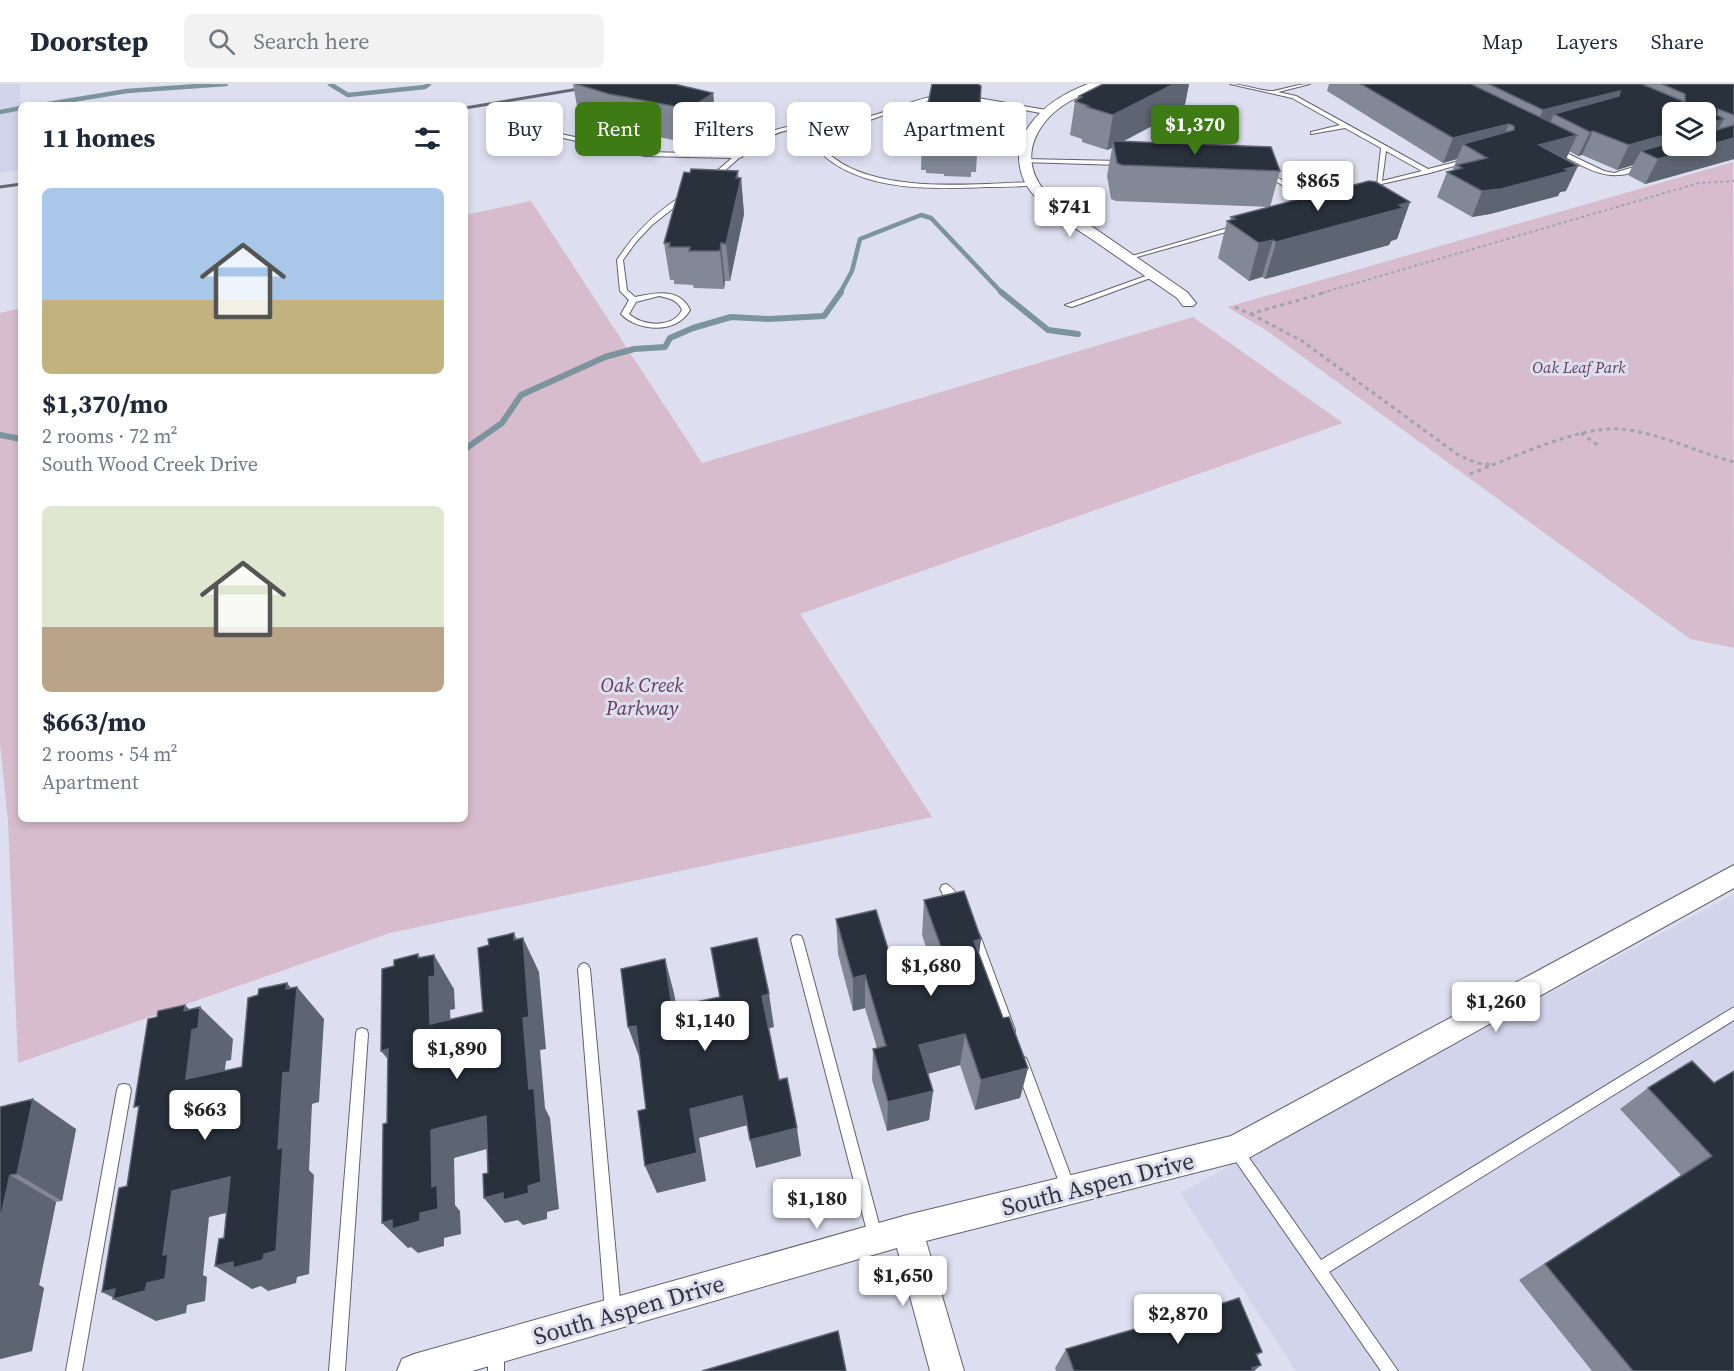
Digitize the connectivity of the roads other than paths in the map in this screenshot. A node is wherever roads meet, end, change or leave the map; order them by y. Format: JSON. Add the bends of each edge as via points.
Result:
{"nodes":[{"id":1,"x":1098,"y":84,"type":"edge"},
{"id":2,"x":1233,"y":84,"type":"edge"},
{"id":3,"x":1307,"y":84,"type":"edge"},
{"id":4,"x":1272,"y":92,"type":"junction"},
{"id":5,"x":949,"y":97,"type":"edge"},
{"id":6,"x":958,"y":97,"type":"edge"},
{"id":7,"x":1046,"y":112,"type":"junction"},
{"id":8,"x":871,"y":118,"type":"edge"},
{"id":9,"x":1345,"y":126,"type":"junction"},
{"id":10,"x":1194,"y":130,"type":"dead end"},
{"id":11,"x":554,"y":134,"type":"joint"},
{"id":12,"x":1313,"y":134,"type":"dead end"},
{"id":13,"x":563,"y":136,"type":"edge"},
{"id":14,"x":1384,"y":147,"type":"junction"},
{"id":15,"x":1551,"y":148,"type":"edge"},
{"id":16,"x":1156,"y":152,"type":"edge"},
{"id":17,"x":673,"y":155,"type":"edge"},
{"id":18,"x":740,"y":156,"type":"edge"},
{"id":19,"x":827,"y":156,"type":"edge"},
{"id":20,"x":1480,"y":158,"type":"edge"},
{"id":21,"x":1024,"y":161,"type":"junction"},
{"id":22,"x":1657,"y":162,"type":"edge"},
{"id":23,"x":1125,"y":163,"type":"edge"},
{"id":24,"x":1254,"y":168,"type":"edge"},
{"id":25,"x":1428,"y":171,"type":"junction"},
{"id":26,"x":1032,"y":184,"type":"junction"},
{"id":27,"x":712,"y":187,"type":"edge"},
{"id":28,"x":697,"y":188,"type":"edge"},
{"id":29,"x":1309,"y":207,"type":"edge"},
{"id":30,"x":1299,"y":209,"type":"junction"},
{"id":31,"x":1288,"y":212,"type":"edge"},
{"id":32,"x":1243,"y":225,"type":"edge"},
{"id":33,"x":1128,"y":258,"type":"junction"},
{"id":34,"x":1154,"y":275,"type":"junction"},
{"id":35,"x":633,"y":300,"type":"junction"},
{"id":36,"x":1188,"y":303,"type":"dead end"},
{"id":37,"x":1069,"y":305,"type":"dead end"},
{"id":38,"x":1734,"y":876,"type":"edge"},
{"id":39,"x":946,"y":889,"type":"dead end"},
{"id":40,"x":797,"y":940,"type":"dead end"},
{"id":41,"x":584,"y":969,"type":"dead end"},
{"id":42,"x":1734,"y":1013,"type":"edge"},
{"id":43,"x":362,"y":1034,"type":"dead end"},
{"id":44,"x":124,"y":1090,"type":"dead end"},
{"id":45,"x":1235,"y":1150,"type":"junction"},
{"id":46,"x":1069,"y":1191,"type":"junction"},
{"id":47,"x":907,"y":1230,"type":"junction"},
{"id":48,"x":876,"y":1239,"type":"junction"},
{"id":49,"x":1319,"y":1270,"type":"junction"},
{"id":50,"x":614,"y":1314,"type":"junction"},
{"id":51,"x":496,"y":1359,"type":"edge"},
{"id":52,"x":74,"y":1371,"type":"edge"},
{"id":53,"x":337,"y":1371,"type":"edge"},
{"id":54,"x":414,"y":1371,"type":"edge"},
{"id":55,"x":947,"y":1371,"type":"edge"},
{"id":56,"x":1390,"y":1371,"type":"edge"}],
"edges":[{"from":1,"to":7,"type":"street","via":[[1067,96]]},
{"from":2,"to":4,"type":"lane"},
{"from":3,"to":4,"type":"lane"},
{"from":4,"to":9,"type":"lane","via":[[1294,97]]},
{"from":5,"to":8,"type":"lane","via":[[912,101]]},
{"from":6,"to":7,"type":"lane"},
{"from":7,"to":21,"type":"street","via":[[1035,124]]},
{"from":9,"to":12,"type":"lane"},
{"from":9,"to":14,"type":"lane"},
{"from":10,"to":16,"type":"lane"},
{"from":11,"to":11,"type":"lane","via":[[521,139],[507,136],[502,129],[512,122],[533,118],[546,123]]},
{"from":13,"to":17,"type":"lane","via":[[645,154]]},
{"from":14,"to":25,"type":"lane"},
{"from":14,"to":25,"type":"lane","via":[[1379,184]]},
{"from":15,"to":22,"type":"lane","via":[[1614,175]]},
{"from":18,"to":27,"type":"lane","via":[[706,182]]},
{"from":19,"to":26,"type":"lane","via":[[848,170],[896,183]]},
{"from":20,"to":25,"type":"lane"},
{"from":21,"to":23,"type":"lane"},
{"from":21,"to":26,"type":"street"},
{"from":24,"to":30,"type":"lane","via":[[1288,186]]},
{"from":26,"to":33,"type":"street","via":[[1050,204]]},
{"from":28,"to":35,"type":"lane","via":[[669,206],[620,260],[624,291]]},
{"from":29,"to":30,"type":"lane"},
{"from":30,"to":31,"type":"lane"},
{"from":32,"to":33,"type":"lane"},
{"from":33,"to":34,"type":"street"},
{"from":34,"to":36,"type":"street"},
{"from":34,"to":37,"type":"lane"},
{"from":35,"to":35,"type":"lane","via":[[625,314],[631,322],[642,325],[675,322],[686,310],[676,297],[659,294]]},
{"from":38,"to":45,"type":"street","name":"South Aspen Drive"},
{"from":39,"to":46,"type":"lane","via":[[969,921]]},
{"from":40,"to":48,"type":"lane"},
{"from":41,"to":50,"type":"lane"},
{"from":42,"to":49,"type":"lane"},
{"from":43,"to":53,"type":"lane"},
{"from":44,"to":52,"type":"lane"},
{"from":45,"to":46,"type":"street","name":"South Aspen Drive"},
{"from":45,"to":49,"type":"lane"},
{"from":46,"to":47,"type":"street","name":"South Aspen Drive"},
{"from":47,"to":48,"type":"street","name":"South Aspen Drive"},
{"from":47,"to":55,"type":"street"},
{"from":48,"to":50,"type":"street","name":"South Aspen Drive"},
{"from":49,"to":56,"type":"lane"},
{"from":50,"to":51,"type":"street","name":"South Aspen Drive"},
{"from":51,"to":54,"type":"street","name":"South Aspen Drive"}]}
